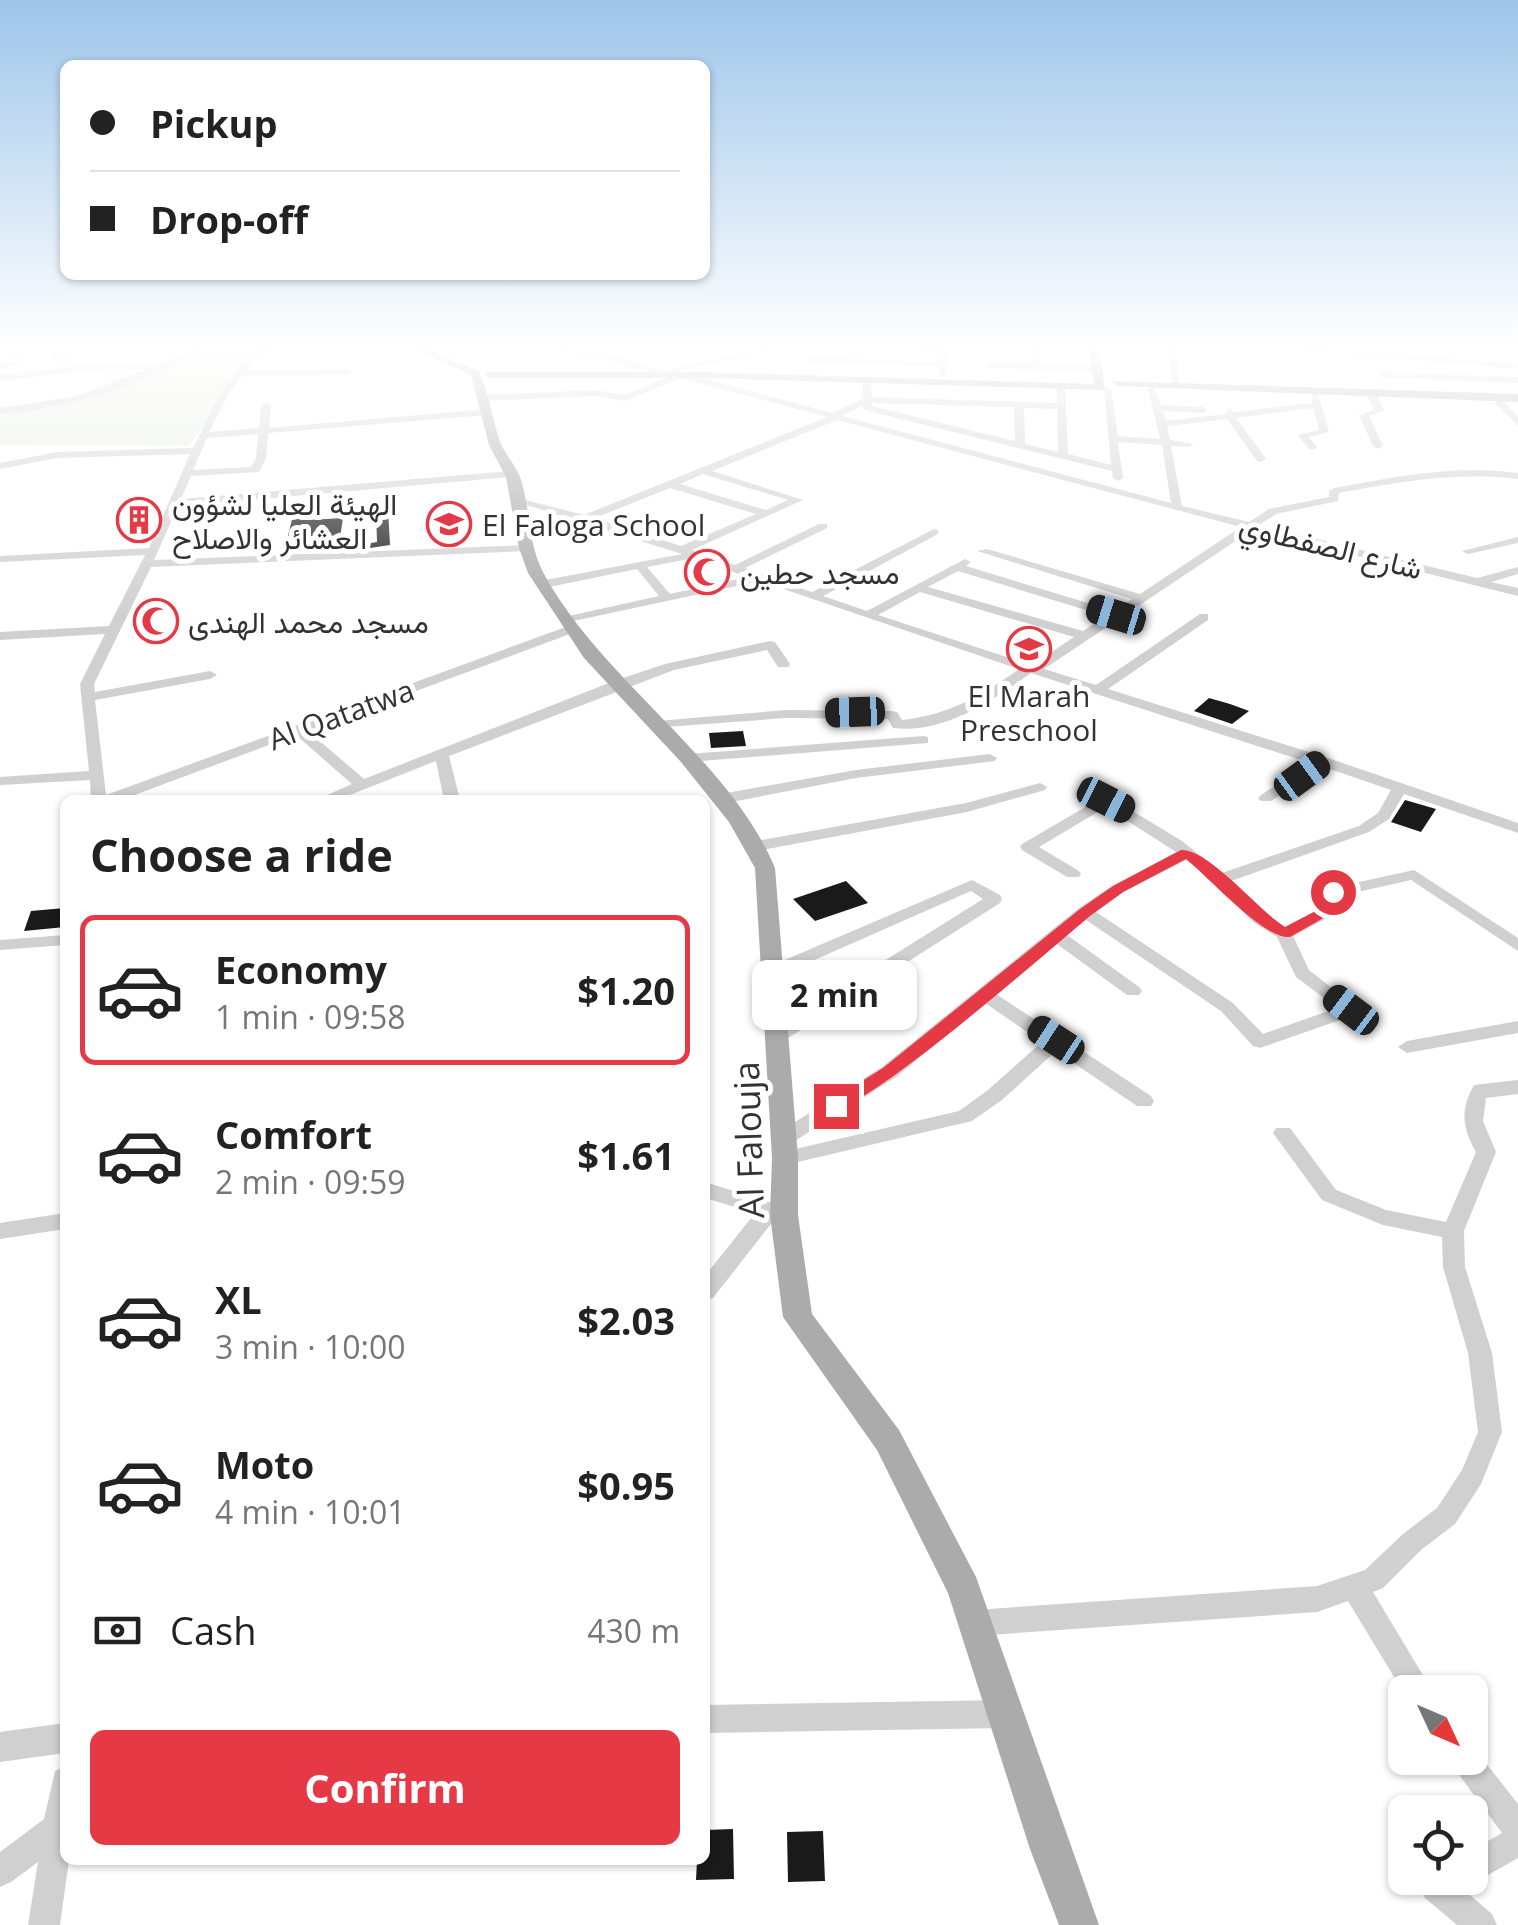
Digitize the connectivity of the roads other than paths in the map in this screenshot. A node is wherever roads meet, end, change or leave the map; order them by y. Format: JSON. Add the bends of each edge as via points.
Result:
{"nodes":[{"id":1,"x":201,"y":438,"type":"edge"},
{"id":2,"x":262,"y":438,"type":"edge"},
{"id":3,"x":494,"y":438,"type":"edge"},
{"id":4,"x":785,"y":438,"type":"edge"},
{"id":5,"x":915,"y":438,"type":"edge"},
{"id":6,"x":987,"y":438,"type":"edge"},
{"id":7,"x":1020,"y":438,"type":"edge"},
{"id":8,"x":1062,"y":438,"type":"edge"},
{"id":9,"x":1168,"y":438,"type":"edge"},
{"id":10,"x":1245,"y":438,"type":"edge"},
{"id":11,"x":1305,"y":438,"type":"edge"},
{"id":12,"x":1374,"y":438,"type":"edge"},
{"id":13,"x":1113,"y":439,"type":"joint"},
{"id":14,"x":1170,"y":443,"type":"junction"},
{"id":15,"x":1189,"y":444,"type":"dead end"},
{"id":16,"x":1020,"y":446,"type":"junction"},
{"id":17,"x":1378,"y":446,"type":"dead end"},
{"id":18,"x":1312,"y":447,"type":"dead end"},
{"id":19,"x":194,"y":451,"type":"junction"},
{"id":20,"x":1062,"y":456,"type":"junction"},
{"id":21,"x":1261,"y":459,"type":"dead end"},
{"id":22,"x":4,"y":465,"type":"edge"},
{"id":23,"x":1117,"y":469,"type":"junction"},
{"id":24,"x":254,"y":470,"type":"junction"},
{"id":25,"x":706,"y":472,"type":"junction"},
{"id":26,"x":187,"y":473,"type":"junction"},
{"id":27,"x":0,"y":477,"type":"edge"},
{"id":28,"x":1516,"y":477,"type":"edge"},
{"id":29,"x":673,"y":485,"type":"dead end"},
{"id":30,"x":514,"y":486,"type":"junction"},
{"id":31,"x":1121,"y":494,"type":"junction"},
{"id":32,"x":253,"y":495,"type":"junction"},
{"id":33,"x":174,"y":503,"type":"junction"},
{"id":34,"x":1178,"y":508,"type":"junction"},
{"id":35,"x":764,"y":513,"type":"junction"},
{"id":36,"x":588,"y":517,"type":"junction"},
{"id":37,"x":823,"y":526,"type":"dead end"},
{"id":38,"x":1251,"y":527,"type":"junction"},
{"id":39,"x":934,"y":532,"type":"dead end"},
{"id":40,"x":1518,"y":540,"type":"edge"},
{"id":41,"x":526,"y":548,"type":"junction"},
{"id":42,"x":1468,"y":551,"type":"dead end"},
{"id":43,"x":688,"y":552,"type":"junction"},
{"id":44,"x":150,"y":558,"type":"junction"},
{"id":45,"x":0,"y":559,"type":"edge"},
{"id":46,"x":639,"y":566,"type":"junction"},
{"id":47,"x":957,"y":567,"type":"junction"},
{"id":48,"x":735,"y":570,"type":"junction"},
{"id":49,"x":1518,"y":570,"type":"edge"},
{"id":50,"x":759,"y":578,"type":"junction"},
{"id":51,"x":1478,"y":582,"type":"junction"},
{"id":52,"x":544,"y":584,"type":"junction"},
{"id":53,"x":920,"y":588,"type":"junction"},
{"id":54,"x":1518,"y":592,"type":"edge"},
{"id":55,"x":813,"y":596,"type":"junction"},
{"id":56,"x":1144,"y":598,"type":"junction"},
{"id":57,"x":668,"y":599,"type":"junction"},
{"id":58,"x":1116,"y":615,"type":"junction"},
{"id":59,"x":869,"y":616,"type":"junction"},
{"id":60,"x":1204,"y":617,"type":"dead end"},
{"id":61,"x":571,"y":624,"type":"junction"},
{"id":62,"x":110,"y":630,"type":"junction"},
{"id":63,"x":0,"y":636,"type":"edge"},
{"id":64,"x":1085,"y":636,"type":"junction"},
{"id":65,"x":783,"y":664,"type":"dead end"},
{"id":66,"x":1034,"y":668,"type":"junction"},
{"id":67,"x":210,"y":675,"type":"dead end"},
{"id":68,"x":618,"y":684,"type":"junction"},
{"id":69,"x":1098,"y":690,"type":"junction"},
{"id":70,"x":88,"y":697,"type":"junction"},
{"id":71,"x":657,"y":725,"type":"junction"},
{"id":72,"x":298,"y":730,"type":"junction"},
{"id":73,"x":923,"y":740,"type":"dead end"},
{"id":74,"x":441,"y":753,"type":"junction"},
{"id":75,"x":688,"y":758,"type":"junction"},
{"id":76,"x":990,"y":758,"type":"dead end"},
{"id":77,"x":1324,"y":761,"type":"junction"},
{"id":78,"x":96,"y":775,"type":"junction"},
{"id":79,"x":0,"y":782,"type":"edge"},
{"id":80,"x":362,"y":785,"type":"junction"},
{"id":81,"x":1400,"y":787,"type":"junction"},
{"id":82,"x":1040,"y":788,"type":"dead end"},
{"id":83,"x":102,"y":795,"type":"edge"},
{"id":84,"x":117,"y":795,"type":"edge"},
{"id":85,"x":337,"y":795,"type":"edge"},
{"id":86,"x":451,"y":795,"type":"edge"},
{"id":87,"x":1266,"y":798,"type":"dead end"},
{"id":88,"x":720,"y":799,"type":"junction"},
{"id":89,"x":1518,"y":828,"type":"edge"},
{"id":90,"x":756,"y":846,"type":"junction"},
{"id":91,"x":1186,"y":853,"type":"junction"},
{"id":92,"x":1074,"y":874,"type":"dead end"},
{"id":93,"x":1220,"y":879,"type":"junction"},
{"id":94,"x":1085,"y":912,"type":"junction"},
{"id":95,"x":1284,"y":934,"type":"junction"},
{"id":96,"x":1056,"y":935,"type":"junction"},
{"id":97,"x":60,"y":940,"type":"edge"},
{"id":98,"x":0,"y":944,"type":"edge"},
{"id":99,"x":1518,"y":946,"type":"edge"},
{"id":100,"x":772,"y":972,"type":"junction"},
{"id":101,"x":1133,"y":991,"type":"dead end"},
{"id":102,"x":984,"y":994,"type":"junction"},
{"id":103,"x":1518,"y":1026,"type":"edge"},
{"id":104,"x":778,"y":1036,"type":"junction"},
{"id":105,"x":1056,"y":1040,"type":"junction"},
{"id":106,"x":1407,"y":1047,"type":"dead end"},
{"id":107,"x":1518,"y":1087,"type":"edge"},
{"id":108,"x":1144,"y":1102,"type":"dead end"},
{"id":109,"x":1283,"y":1133,"type":"dead end"},
{"id":110,"x":784,"y":1148,"type":"junction"},
{"id":111,"x":710,"y":1192,"type":"edge"},
{"id":112,"x":777,"y":1213,"type":"junction"},
{"id":113,"x":60,"y":1222,"type":"edge"},
{"id":114,"x":0,"y":1231,"type":"edge"},
{"id":115,"x":1453,"y":1231,"type":"junction"},
{"id":116,"x":710,"y":1287,"type":"edge"},
{"id":117,"x":1354,"y":1586,"type":"junction"},
{"id":118,"x":975,"y":1623,"type":"junction"},
{"id":119,"x":1409,"y":1675,"type":"edge"},
{"id":120,"x":1005,"y":1714,"type":"junction"},
{"id":121,"x":710,"y":1719,"type":"edge"},
{"id":122,"x":60,"y":1739,"type":"edge"},
{"id":123,"x":0,"y":1747,"type":"edge"},
{"id":124,"x":1477,"y":1775,"type":"edge"},
{"id":125,"x":60,"y":1810,"type":"edge"},
{"id":126,"x":57,"y":1828,"type":"junction"},
{"id":127,"x":1518,"y":1829,"type":"edge"},
{"id":128,"x":1518,"y":1842,"type":"edge"},
{"id":129,"x":1488,"y":1858,"type":"edge"},
{"id":130,"x":0,"y":1871,"type":"edge"},
{"id":131,"x":1445,"y":1895,"type":"edge"},
{"id":132,"x":44,"y":1925,"type":"edge"},
{"id":133,"x":1079,"y":1925,"type":"edge"},
{"id":134,"x":1480,"y":1925,"type":"edge"}],
"edges":[{"from":1,"to":19,"type":"street"},
{"from":2,"to":24,"type":"street"},
{"from":3,"to":30,"type":"main road","name":"Al Falouja"},
{"from":4,"to":25,"type":"street"},
{"from":5,"to":31,"type":"street","name":"شارع الصفطاوي"},
{"from":6,"to":16,"type":"street"},
{"from":7,"to":16,"type":"street"},
{"from":8,"to":20,"type":"street"},
{"from":9,"to":14,"type":"street"},
{"from":10,"to":21,"type":"street"},
{"from":11,"to":18,"type":"street"},
{"from":12,"to":17,"type":"street"},
{"from":13,"to":14,"type":"street"},
{"from":13,"to":23,"type":"street"},
{"from":14,"to":15,"type":"street"},
{"from":14,"to":34,"type":"street"},
{"from":16,"to":20,"type":"street"},
{"from":19,"to":22,"type":"street","via":[[57,455]]},
{"from":19,"to":26,"type":"street"},
{"from":20,"to":23,"type":"street"},
{"from":22,"to":27,"type":"street"},
{"from":23,"to":31,"type":"street"},
{"from":24,"to":26,"type":"street"},
{"from":24,"to":32,"type":"street"},
{"from":25,"to":35,"type":"street","via":[[797,498]]},
{"from":25,"to":36,"type":"street"},
{"from":26,"to":33,"type":"street"},
{"from":28,"to":38,"type":"street","via":[[1480,471],[1362,484],[1334,492],[1334,499],[1272,510]]},
{"from":29,"to":35,"type":"street"},
{"from":30,"to":32,"type":"street"},
{"from":30,"to":36,"type":"street"},
{"from":30,"to":41,"type":"main road","name":"Al Falouja"},
{"from":31,"to":34,"type":"street","name":"شارع الصفطاوي"},
{"from":32,"to":33,"type":"street"},
{"from":33,"to":44,"type":"street"},
{"from":34,"to":38,"type":"street","name":"شارع الصفطاوي"},
{"from":35,"to":43,"type":"street"},
{"from":36,"to":43,"type":"street"},
{"from":37,"to":48,"type":"street"},
{"from":38,"to":51,"type":"street","name":"شارع الصفطاوي"},
{"from":38,"to":56,"type":"street"},
{"from":39,"to":55,"type":"street"},
{"from":40,"to":42,"type":"street"},
{"from":41,"to":44,"type":"street"},
{"from":41,"to":52,"type":"main road","name":"Al Falouja"},
{"from":43,"to":46,"type":"street"},
{"from":43,"to":48,"type":"street"},
{"from":44,"to":45,"type":"street"},
{"from":44,"to":62,"type":"street"},
{"from":46,"to":52,"type":"street"},
{"from":46,"to":57,"type":"street"},
{"from":47,"to":53,"type":"street"},
{"from":47,"to":56,"type":"street","via":[[986,550]]},
{"from":47,"to":58,"type":"street"},
{"from":48,"to":50,"type":"street"},
{"from":49,"to":51,"type":"street"},
{"from":50,"to":55,"type":"street"},
{"from":50,"to":57,"type":"street","name":"Al Qatatwa"},
{"from":51,"to":54,"type":"street","name":"شارع الصفطاوي"},
{"from":52,"to":61,"type":"main road","name":"Al Falouja"},
{"from":53,"to":59,"type":"street"},
{"from":53,"to":64,"type":"street"},
{"from":55,"to":59,"type":"street"},
{"from":56,"to":58,"type":"street"},
{"from":57,"to":61,"type":"street","name":"Al Qatatwa"},
{"from":58,"to":64,"type":"street"},
{"from":59,"to":66,"type":"street"},
{"from":60,"to":69,"type":"street"},
{"from":61,"to":68,"type":"main road","name":"Al Falouja"},
{"from":61,"to":72,"type":"street","name":"Al Qatatwa"},
{"from":62,"to":63,"type":"street"},
{"from":62,"to":70,"type":"street","via":[[87,684]]},
{"from":64,"to":66,"type":"street"},
{"from":65,"to":68,"type":"street","via":[[770,645]]},
{"from":66,"to":69,"type":"street"},
{"from":66,"to":71,"type":"street","via":[[973,708],[936,722],[898,725],[892,716],[855,712]]},
{"from":67,"to":70,"type":"street"},
{"from":68,"to":71,"type":"main road","name":"Al Falouja"},
{"from":68,"to":74,"type":"street"},
{"from":69,"to":77,"type":"street"},
{"from":70,"to":78,"type":"street"},
{"from":71,"to":75,"type":"main road","name":"Al Falouja"},
{"from":72,"to":80,"type":"street"},
{"from":72,"to":84,"type":"street","name":"Al Qatatwa"},
{"from":73,"to":75,"type":"street"},
{"from":74,"to":80,"type":"street"},
{"from":74,"to":86,"type":"street"},
{"from":75,"to":88,"type":"main road","name":"Al Falouja"},
{"from":76,"to":88,"type":"street"},
{"from":77,"to":81,"type":"street"},
{"from":77,"to":87,"type":"street"},
{"from":78,"to":79,"type":"street"},
{"from":78,"to":83,"type":"street"},
{"from":80,"to":85,"type":"street"},
{"from":81,"to":89,"type":"street"},
{"from":81,"to":93,"type":"street","via":[[1384,816],[1364,829]]},
{"from":82,"to":90,"type":"street"},
{"from":88,"to":90,"type":"main road","name":"Al Falouja"},
{"from":90,"to":100,"type":"main road","name":"Al Falouja","via":[[766,868]]},
{"from":91,"to":92,"type":"street","via":[[1106,800],[1028,846]]},
{"from":91,"to":93,"type":"street"},
{"from":91,"to":94,"type":"street"},
{"from":93,"to":95,"type":"street"},
{"from":94,"to":95,"type":"street","via":[[1227,1007],[1260,1042],[1351,1010],[1302,973]]},
{"from":94,"to":96,"type":"street"},
{"from":95,"to":99,"type":"street","via":[[1342,903],[1333,892],[1414,875]]},
{"from":96,"to":101,"type":"street"},
{"from":96,"to":102,"type":"street"},
{"from":97,"to":98,"type":"street"},
{"from":100,"to":104,"type":"main road","name":"Al Falouja"},
{"from":100,"to":104,"type":"street","via":[[972,884],[994,900]]},
{"from":102,"to":105,"type":"street"},
{"from":102,"to":110,"type":"street"},
{"from":103,"to":106,"type":"street"},
{"from":104,"to":110,"type":"main road","name":"Al Falouja"},
{"from":105,"to":108,"type":"street"},
{"from":105,"to":110,"type":"street","via":[[965,1116]]},
{"from":107,"to":115,"type":"street","via":[[1481,1090],[1473,1102],[1474,1132],[1486,1152]]},
{"from":109,"to":115,"type":"street","via":[[1328,1195],[1383,1218]]},
{"from":110,"to":112,"type":"main road","name":"Al Falouja"},
{"from":111,"to":112,"type":"street"},
{"from":112,"to":116,"type":"street"},
{"from":112,"to":118,"type":"main road","name":"Al Falouja","via":[[798,1317],[888,1440]]},
{"from":113,"to":114,"type":"street"},
{"from":115,"to":117,"type":"street","via":[[1454,1267],[1480,1353],[1490,1432],[1446,1516],[1374,1579]]},
{"from":117,"to":118,"type":"street","via":[[1317,1599]]},
{"from":117,"to":119,"type":"street"},
{"from":118,"to":120,"type":"main road","name":"Al Falouja"},
{"from":120,"to":121,"type":"street"},
{"from":120,"to":133,"type":"main road","name":"Al Falouja"},
{"from":122,"to":123,"type":"street"},
{"from":124,"to":127,"type":"street"},
{"from":125,"to":126,"type":"street"},
{"from":126,"to":130,"type":"street"},
{"from":126,"to":132,"type":"street"},
{"from":128,"to":129,"type":"street"},
{"from":131,"to":134,"type":"street"}]}
